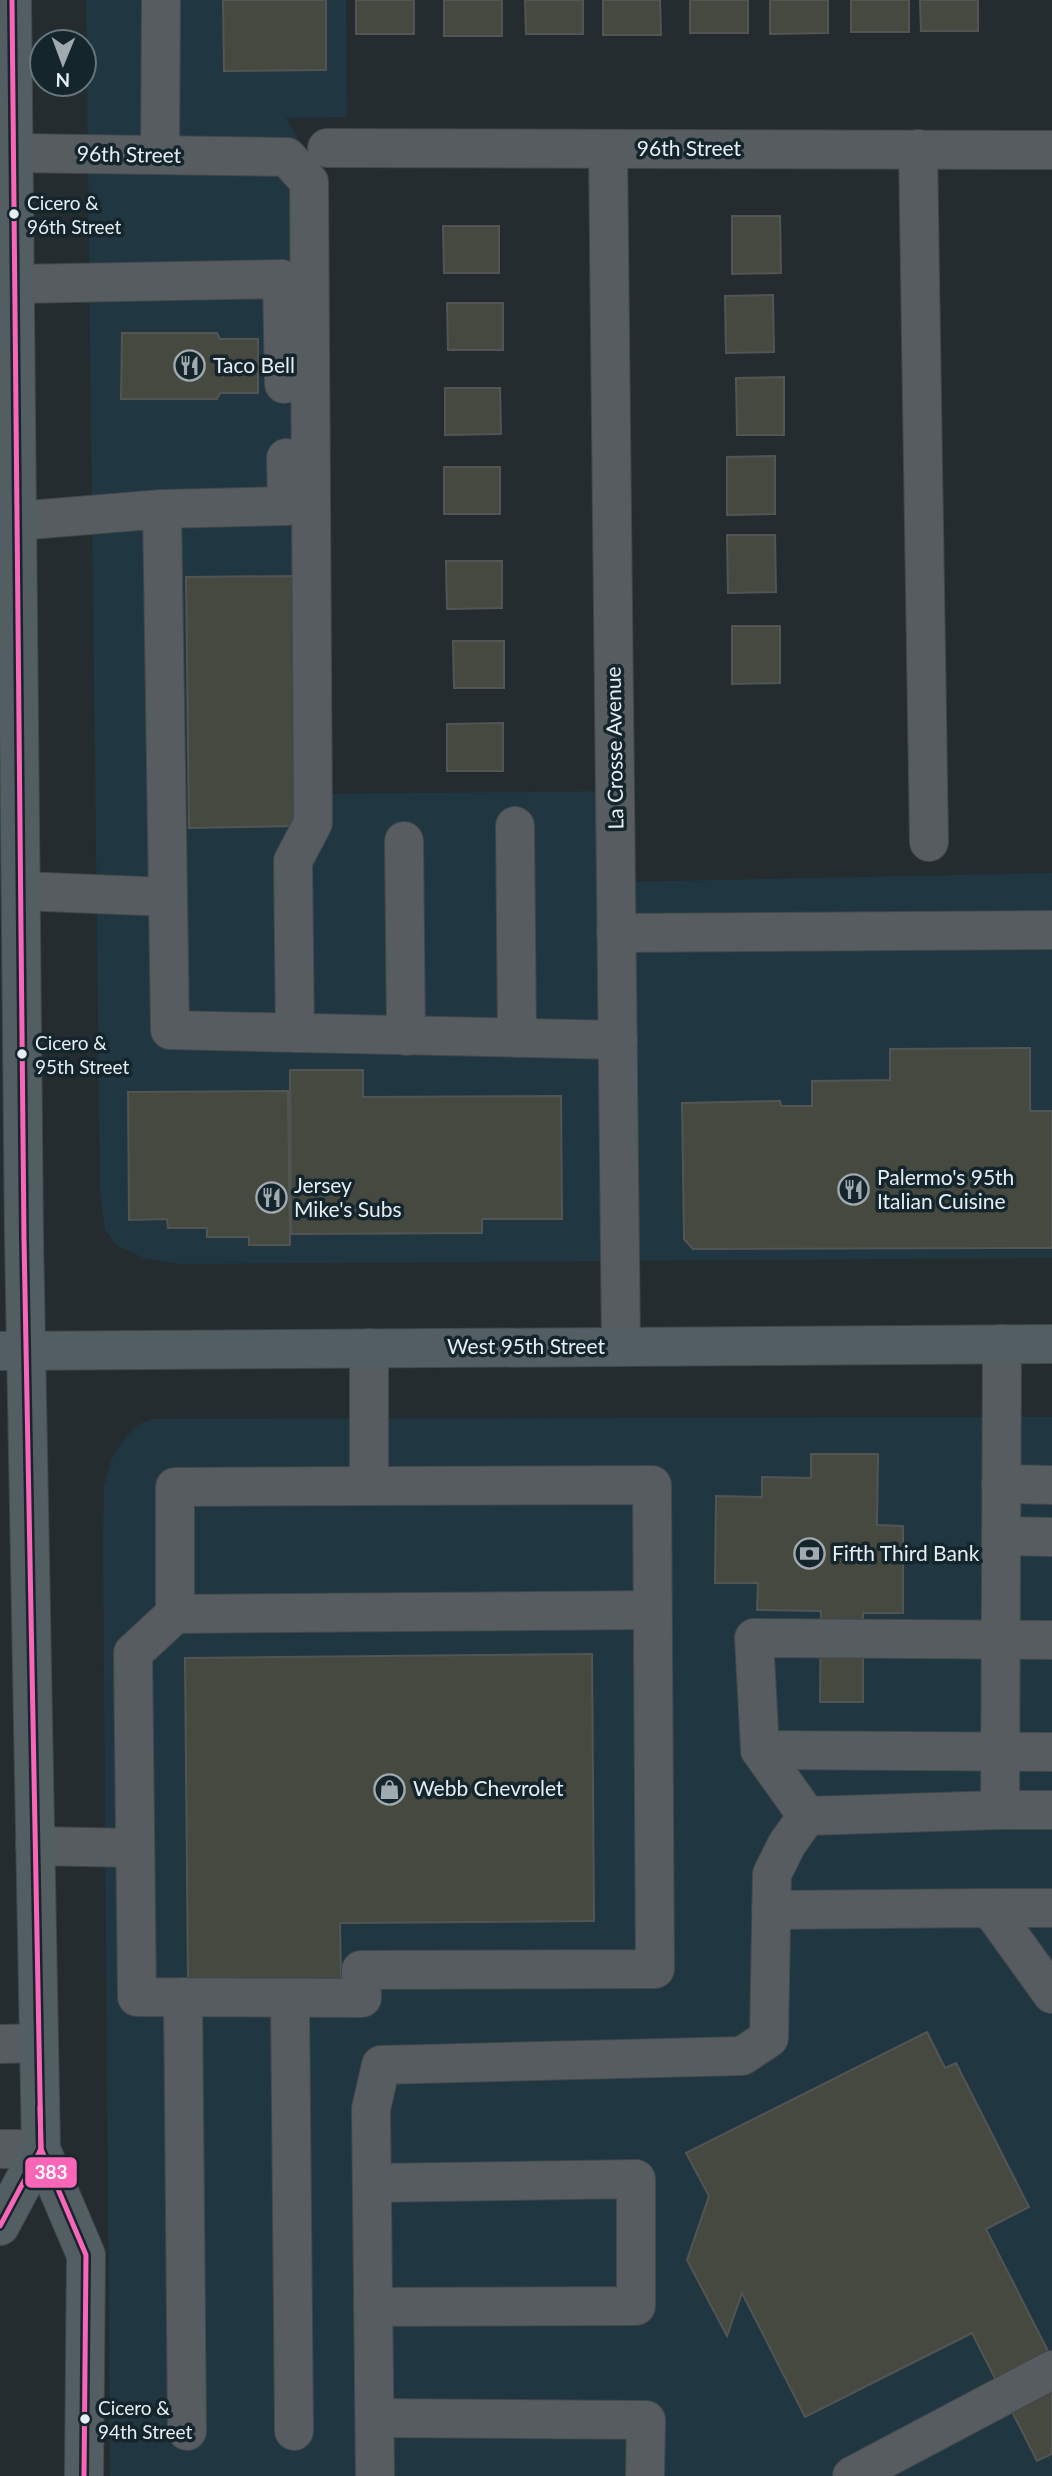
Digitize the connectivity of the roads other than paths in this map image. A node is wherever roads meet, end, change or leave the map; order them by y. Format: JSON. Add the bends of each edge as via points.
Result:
{"nodes":[{"id":1,"x":12,"y":0,"type":"edge"},
{"id":2,"x":161,"y":0,"type":"edge"},
{"id":3,"x":327,"y":148,"type":"dead end"},
{"id":4,"x":608,"y":149,"type":"junction"},
{"id":5,"x":918,"y":149,"type":"junction"},
{"id":6,"x":1052,"y":150,"type":"edge"},
{"id":7,"x":14,"y":153,"type":"junction"},
{"id":8,"x":160,"y":155,"type":"junction"},
{"id":9,"x":15,"y":284,"type":"junction"},
{"id":10,"x":162,"y":509,"type":"junction"},
{"id":11,"x":17,"y":521,"type":"junction"},
{"id":12,"x":515,"y":825,"type":"dead end"},
{"id":13,"x":404,"y":841,"type":"dead end"},
{"id":14,"x":929,"y":842,"type":"dead end"},
{"id":15,"x":21,"y":891,"type":"junction"},
{"id":16,"x":168,"y":897,"type":"junction"},
{"id":17,"x":1052,"y":930,"type":"edge"},
{"id":18,"x":617,"y":933,"type":"junction"},
{"id":19,"x":295,"y":1033,"type":"junction"},
{"id":20,"x":406,"y":1035,"type":"junction"},
{"id":21,"x":516,"y":1038,"type":"junction"},
{"id":22,"x":618,"y":1040,"type":"junction"},
{"id":23,"x":1002,"y":1344,"type":"junction"},
{"id":24,"x":1052,"y":1344,"type":"edge"},
{"id":25,"x":621,"y":1347,"type":"junction"},
{"id":26,"x":369,"y":1348,"type":"junction"},
{"id":27,"x":13,"y":1351,"type":"edge"},
{"id":28,"x":1001,"y":1484,"type":"junction"},
{"id":29,"x":1052,"y":1485,"type":"edge"},
{"id":30,"x":369,"y":1486,"type":"junction"},
{"id":31,"x":1001,"y":1536,"type":"junction"},
{"id":32,"x":1052,"y":1536,"type":"edge"},
{"id":33,"x":652,"y":1610,"type":"junction"},
{"id":34,"x":175,"y":1614,"type":"junction"},
{"id":35,"x":1052,"y":1640,"type":"edge"},
{"id":36,"x":1000,"y":1642,"type":"junction"},
{"id":37,"x":760,"y":1751,"type":"junction"},
{"id":38,"x":1000,"y":1751,"type":"junction"},
{"id":39,"x":1052,"y":1752,"type":"edge"},
{"id":40,"x":1000,"y":1810,"type":"junction"},
{"id":41,"x":1052,"y":1810,"type":"edge"},
{"id":42,"x":807,"y":1816,"type":"junction"},
{"id":43,"x":36,"y":1846,"type":"junction"},
{"id":44,"x":135,"y":1848,"type":"junction"},
{"id":45,"x":990,"y":1908,"type":"junction"},
{"id":46,"x":1052,"y":1908,"type":"edge"},
{"id":47,"x":771,"y":1910,"type":"junction"},
{"id":48,"x":1052,"y":1994,"type":"edge"},
{"id":49,"x":183,"y":1997,"type":"junction"},
{"id":50,"x":290,"y":1998,"type":"junction"},
{"id":51,"x":39,"y":2043,"type":"junction"},
{"id":52,"x":0,"y":2044,"type":"edge"},
{"id":53,"x":0,"y":2149,"type":"edge"},
{"id":54,"x":41,"y":2149,"type":"junction"},
{"id":55,"x":372,"y":2183,"type":"junction"},
{"id":56,"x":0,"y":2226,"type":"edge"},
{"id":57,"x":373,"y":2307,"type":"junction"},
{"id":58,"x":1052,"y":2370,"type":"edge"},
{"id":59,"x":374,"y":2418,"type":"junction"},
{"id":60,"x":187,"y":2431,"type":"dead end"},
{"id":61,"x":294,"y":2431,"type":"dead end"},
{"id":62,"x":84,"y":2476,"type":"edge"},
{"id":63,"x":375,"y":2476,"type":"edge"},
{"id":64,"x":645,"y":2476,"type":"edge"},
{"id":65,"x":852,"y":2476,"type":"edge"}],
"edges":[{"from":1,"to":7,"type":"main road"},
{"from":2,"to":8,"type":"street"},
{"from":3,"to":4,"type":"street","name":"96th Street"},
{"from":4,"to":5,"type":"street","name":"96th Street"},
{"from":4,"to":18,"type":"street","name":"La Crosse Avenue"},
{"from":5,"to":6,"type":"street","name":"96th Street"},
{"from":5,"to":14,"type":"street"},
{"from":7,"to":8,"type":"street","name":"96th Street"},
{"from":7,"to":9,"type":"main road"},
{"from":8,"to":19,"type":"street","name":"96th Street","via":[[287,157],[309,182],[313,823],[293,860]]},
{"from":9,"to":10,"type":"street","via":[[282,279],[287,506]]},
{"from":9,"to":11,"type":"main road"},
{"from":10,"to":11,"type":"street"},
{"from":10,"to":16,"type":"street"},
{"from":11,"to":15,"type":"main road"},
{"from":12,"to":21,"type":"street"},
{"from":13,"to":20,"type":"street"},
{"from":15,"to":16,"type":"street"},
{"from":15,"to":27,"type":"main road"},
{"from":16,"to":19,"type":"street","via":[[170,1030]]},
{"from":17,"to":18,"type":"street"},
{"from":18,"to":22,"type":"street","name":"La Crosse Avenue"},
{"from":19,"to":20,"type":"street"},
{"from":20,"to":21,"type":"street"},
{"from":21,"to":22,"type":"street"},
{"from":22,"to":25,"type":"street","name":"La Crosse Avenue"},
{"from":23,"to":24,"type":"main road","name":"West 95th Street"},
{"from":23,"to":25,"type":"main road","name":"West 95th Street"},
{"from":23,"to":28,"type":"street"},
{"from":25,"to":26,"type":"main road","name":"West 95th Street"},
{"from":26,"to":27,"type":"main road","name":"West 95th Street"},
{"from":26,"to":30,"type":"street"},
{"from":27,"to":43,"type":"main road"},
{"from":28,"to":29,"type":"street"},
{"from":28,"to":31,"type":"street"},
{"from":30,"to":33,"type":"street","via":[[652,1485]]},
{"from":30,"to":34,"type":"street","via":[[175,1487]]},
{"from":31,"to":32,"type":"street"},
{"from":31,"to":36,"type":"street"},
{"from":33,"to":34,"type":"street"},
{"from":33,"to":50,"type":"street","via":[[654,1969],[361,1970],[362,1998]]},
{"from":34,"to":44,"type":"street","via":[[132,1653]]},
{"from":35,"to":36,"type":"street"},
{"from":36,"to":37,"type":"street","via":[[754,1638]]},
{"from":36,"to":38,"type":"street"},
{"from":37,"to":38,"type":"street"},
{"from":37,"to":42,"type":"street"},
{"from":38,"to":39,"type":"street"},
{"from":38,"to":40,"type":"street"},
{"from":40,"to":41,"type":"street"},
{"from":40,"to":42,"type":"street"},
{"from":42,"to":47,"type":"street","via":[[772,1874]]},
{"from":43,"to":44,"type":"street"},
{"from":43,"to":51,"type":"main road"},
{"from":44,"to":49,"type":"street","via":[[137,1997]]},
{"from":45,"to":46,"type":"street"},
{"from":45,"to":47,"type":"street"},
{"from":45,"to":48,"type":"street"},
{"from":47,"to":55,"type":"street","via":[[769,2038],[742,2056],[381,2065],[371,2109]]},
{"from":49,"to":50,"type":"street"},
{"from":49,"to":60,"type":"street"},
{"from":50,"to":61,"type":"street"},
{"from":51,"to":52,"type":"street"},
{"from":51,"to":54,"type":"main road"},
{"from":53,"to":54,"type":"street"},
{"from":54,"to":56,"type":"main road"},
{"from":54,"to":62,"type":"main road","via":[[86,2255]]},
{"from":55,"to":57,"type":"street"},
{"from":55,"to":57,"type":"street","via":[[636,2179],[636,2306]]},
{"from":57,"to":59,"type":"street"},
{"from":58,"to":65,"type":"street"},
{"from":59,"to":63,"type":"street"},
{"from":59,"to":64,"type":"street","via":[[646,2420]]}]}
